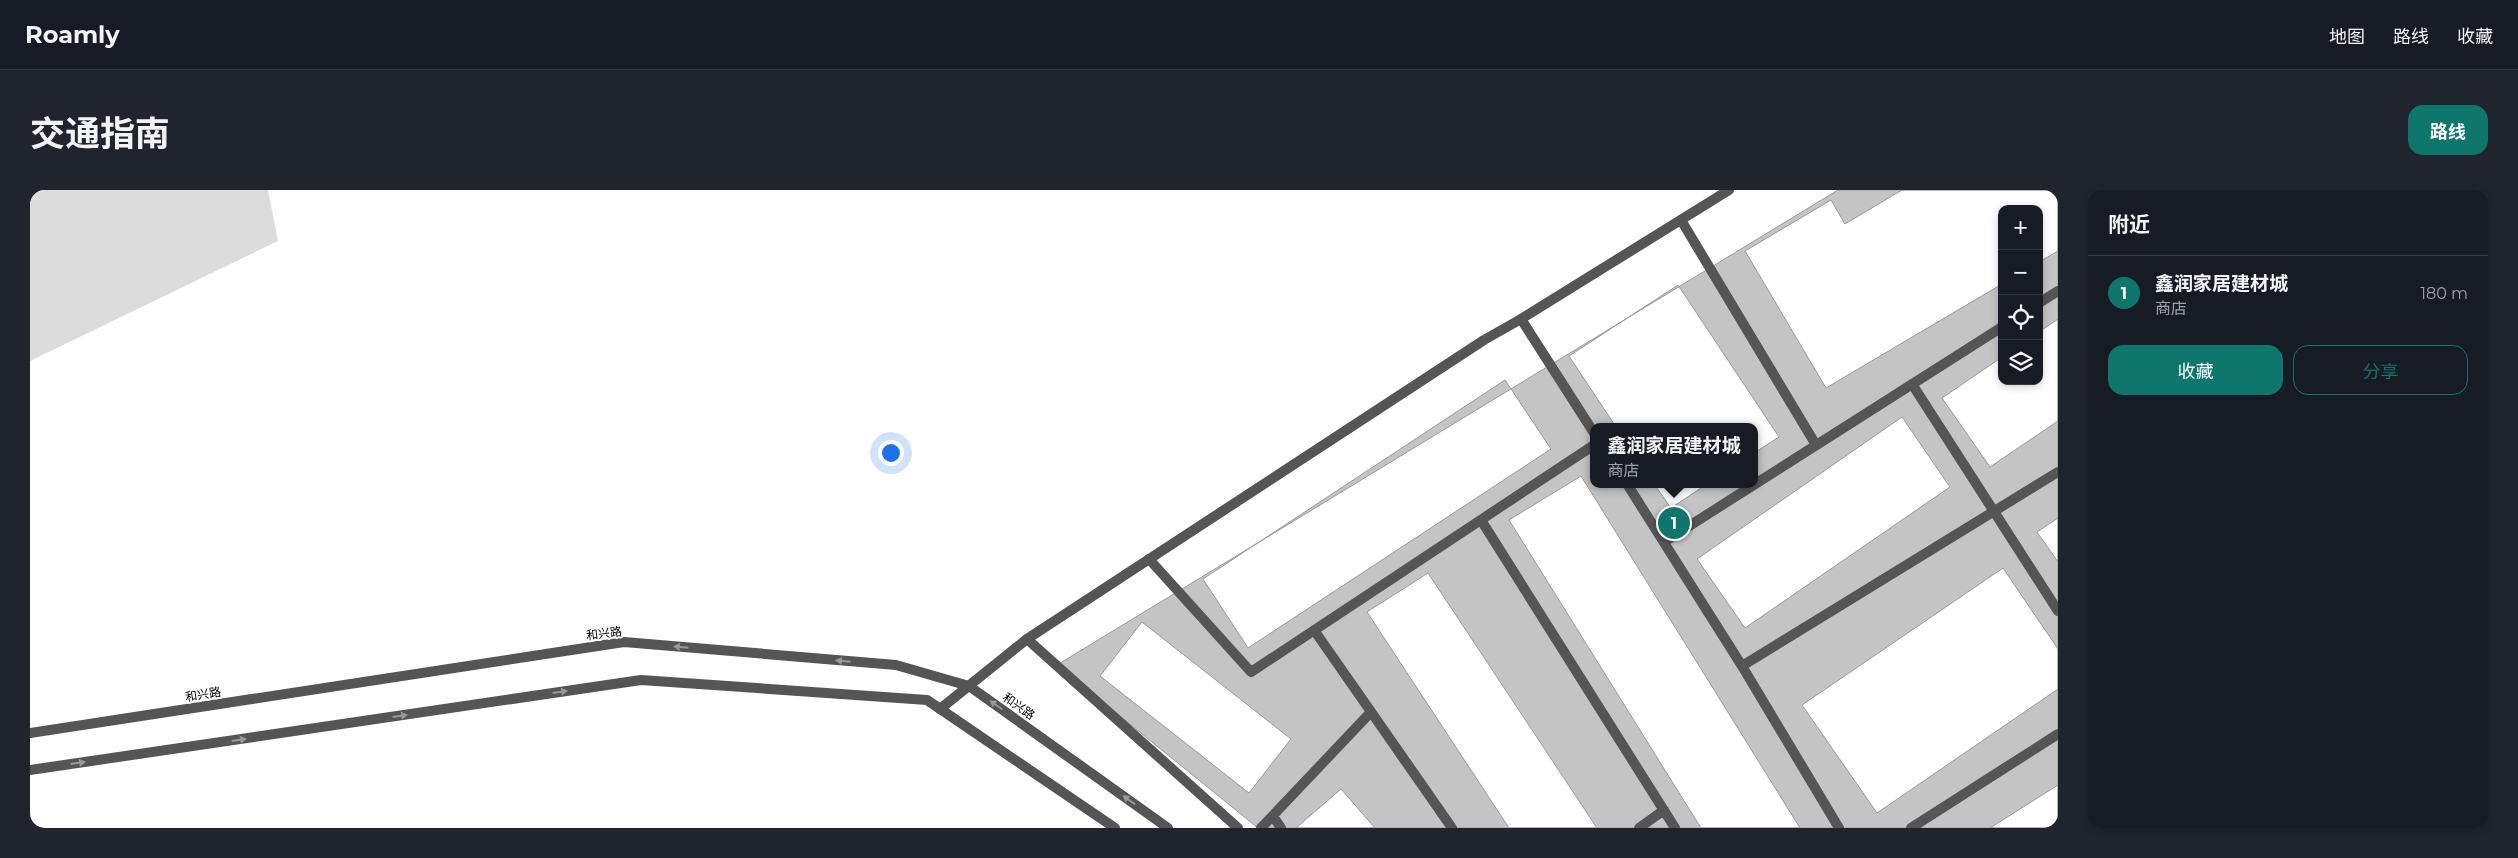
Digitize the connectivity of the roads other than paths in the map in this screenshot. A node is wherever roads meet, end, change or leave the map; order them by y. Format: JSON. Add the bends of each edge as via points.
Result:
{"nodes":[{"id":1,"x":1729,"y":190,"type":"edge"},
{"id":2,"x":1681,"y":220,"type":"junction"},
{"id":3,"x":2058,"y":291,"type":"edge"},
{"id":4,"x":2043,"y":300,"type":"edge"},
{"id":5,"x":1522,"y":319,"type":"junction"},
{"id":6,"x":1998,"y":330,"type":"edge"},
{"id":7,"x":1912,"y":384,"type":"junction"},
{"id":8,"x":1590,"y":427,"type":"edge"},
{"id":9,"x":1816,"y":445,"type":"junction"},
{"id":10,"x":1590,"y":448,"type":"edge"},
{"id":11,"x":2058,"y":472,"type":"edge"},
{"id":12,"x":1758,"y":482,"type":"edge"},
{"id":13,"x":1630,"y":488,"type":"edge"},
{"id":14,"x":1749,"y":488,"type":"edge"},
{"id":15,"x":1994,"y":511,"type":"junction"},
{"id":16,"x":1481,"y":520,"type":"junction"},
{"id":17,"x":1664,"y":542,"type":"junction"},
{"id":18,"x":1149,"y":560,"type":"junction"},
{"id":19,"x":2058,"y":611,"type":"edge"},
{"id":20,"x":1314,"y":630,"type":"junction"},
{"id":21,"x":1027,"y":640,"type":"junction"},
{"id":22,"x":1742,"y":666,"type":"junction"},
{"id":23,"x":969,"y":686,"type":"junction"},
{"id":24,"x":940,"y":709,"type":"junction"},
{"id":25,"x":1370,"y":713,"type":"junction"},
{"id":26,"x":30,"y":733,"type":"edge"},
{"id":27,"x":2058,"y":734,"type":"edge"},
{"id":28,"x":30,"y":770,"type":"edge"},
{"id":29,"x":1664,"y":810,"type":"junction"},
{"id":30,"x":1273,"y":816,"type":"junction"},
{"id":31,"x":1115,"y":828,"type":"edge"},
{"id":32,"x":1168,"y":828,"type":"edge"},
{"id":33,"x":1238,"y":828,"type":"edge"},
{"id":34,"x":1261,"y":828,"type":"edge"},
{"id":35,"x":1281,"y":828,"type":"edge"},
{"id":36,"x":1452,"y":828,"type":"edge"},
{"id":37,"x":1639,"y":828,"type":"edge"},
{"id":38,"x":1675,"y":828,"type":"edge"},
{"id":39,"x":1839,"y":828,"type":"edge"},
{"id":40,"x":1911,"y":828,"type":"edge"}],
"edges":[{"from":1,"to":2,"type":"street"},
{"from":2,"to":5,"type":"street"},
{"from":2,"to":9,"type":"street"},
{"from":3,"to":4,"type":"street"},
{"from":5,"to":8,"type":"street"},
{"from":5,"to":18,"type":"street","via":[[1484,340]]},
{"from":6,"to":7,"type":"street"},
{"from":7,"to":9,"type":"street"},
{"from":7,"to":15,"type":"street"},
{"from":9,"to":12,"type":"street"},
{"from":10,"to":16,"type":"street"},
{"from":11,"to":15,"type":"street"},
{"from":13,"to":17,"type":"street"},
{"from":14,"to":17,"type":"street"},
{"from":15,"to":19,"type":"street"},
{"from":15,"to":22,"type":"street"},
{"from":16,"to":20,"type":"street"},
{"from":16,"to":29,"type":"street"},
{"from":17,"to":22,"type":"street"},
{"from":18,"to":20,"type":"street","via":[[1251,672]]},
{"from":18,"to":21,"type":"street"},
{"from":20,"to":25,"type":"street"},
{"from":21,"to":23,"type":"street"},
{"from":21,"to":33,"type":"street"},
{"from":22,"to":39,"type":"street"},
{"from":23,"to":24,"type":"street"},
{"from":23,"to":26,"type":"street","name":"和兴路","one_way":true,"via":[[896,666],[624,642]]},
{"from":32,"to":23,"type":"street","name":"和兴路","one_way":true},
{"from":28,"to":24,"type":"street","one_way":true,"via":[[641,680],[927,700]]},
{"from":24,"to":31,"type":"street"},
{"from":25,"to":30,"type":"street"},
{"from":25,"to":36,"type":"street"},
{"from":27,"to":40,"type":"street"},
{"from":29,"to":37,"type":"street"},
{"from":29,"to":38,"type":"street"},
{"from":30,"to":34,"type":"street"},
{"from":30,"to":35,"type":"street"}]}
